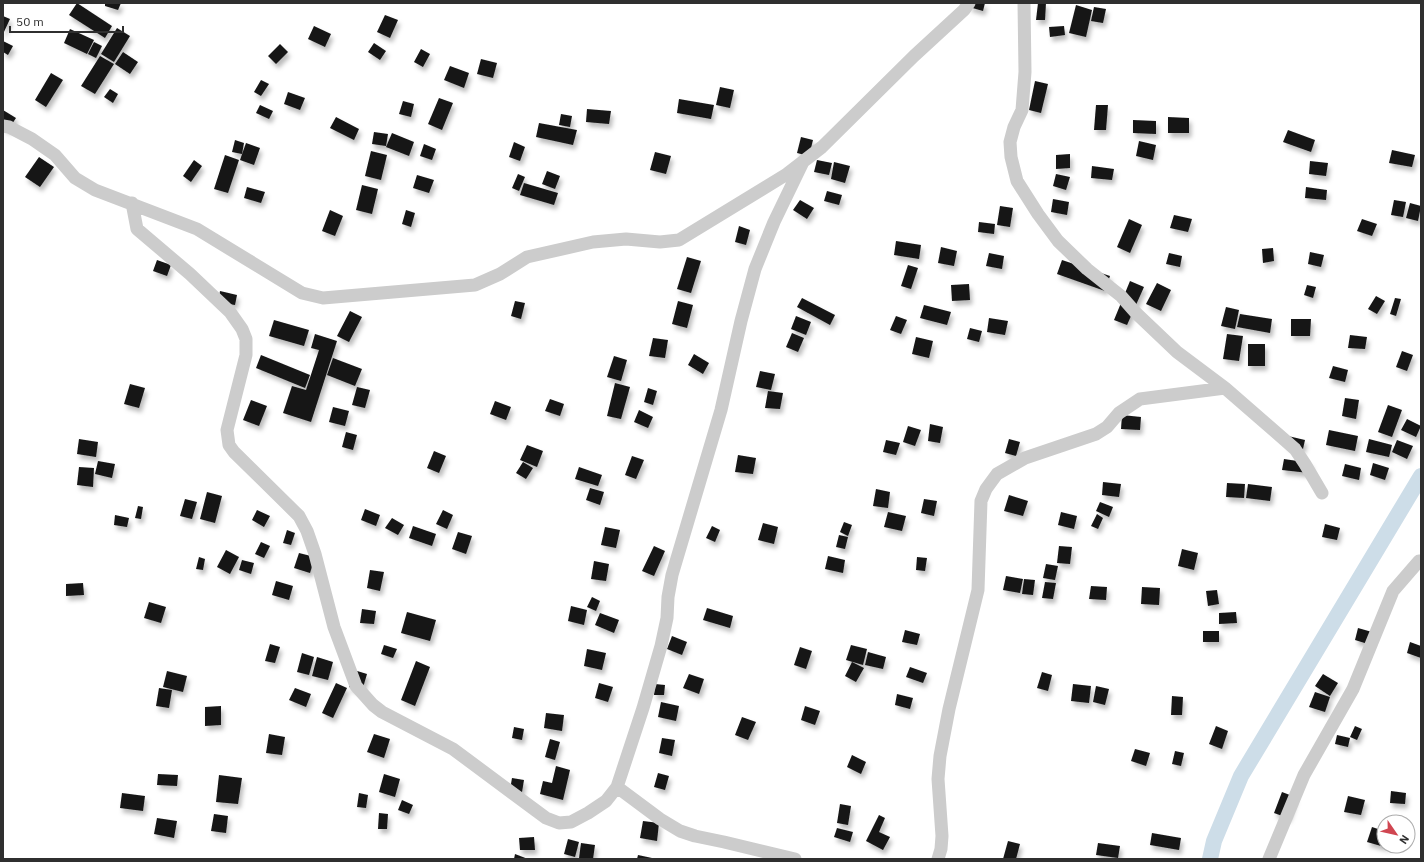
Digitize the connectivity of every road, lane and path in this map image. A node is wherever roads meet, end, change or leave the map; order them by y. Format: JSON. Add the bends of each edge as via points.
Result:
{"nodes":[{"id":1,"x":969,"y":3,"type":"edge"},
{"id":2,"x":1024,"y":3,"type":"edge"},
{"id":3,"x":3,"y":126,"type":"edge"},
{"id":4,"x":803,"y":162,"type":"junction"},
{"id":5,"x":132,"y":203,"type":"junction"},
{"id":6,"x":1225,"y":388,"type":"junction"},
{"id":7,"x":1322,"y":493,"type":"dead end"},
{"id":8,"x":1421,"y":562,"type":"edge"},
{"id":9,"x":617,"y":787,"type":"junction"},
{"id":10,"x":795,"y":859,"type":"edge"},
{"id":11,"x":938,"y":859,"type":"edge"},
{"id":12,"x":1269,"y":859,"type":"edge"}],
"edges":[{"from":1,"to":4,"type":"street","via":[[822,147]]},
{"from":2,"to":6,"type":"street","via":[[1025,72],[1022,110],[1010,142],[1011,157],[1018,181],[1058,241],[1087,269],[1121,296],[1177,352]]},
{"from":3,"to":5,"type":"street","via":[[9,127],[55,155],[75,178],[95,190]]},
{"from":4,"to":5,"type":"street","via":[[679,240],[660,242],[626,239],[592,242],[527,257],[500,274],[475,285],[339,298],[323,298],[302,293],[198,229]]},
{"from":4,"to":9,"type":"street","via":[[755,269],[721,410],[672,575],[661,646]]},
{"from":5,"to":9,"type":"street","via":[[137,229],[230,312],[242,329],[246,339],[246,355],[227,430],[229,445],[299,516],[307,531],[334,627],[356,686],[382,712],[453,749],[546,818],[559,823],[571,822],[606,801]]},
{"from":6,"to":7,"type":"street","via":[[1295,449]]},
{"from":6,"to":11,"type":"street","via":[[1140,399],[1119,413],[1107,427],[1096,434],[1025,458],[997,474],[986,489],[981,502],[978,590],[940,756],[938,779],[942,836]]},
{"from":8,"to":12,"type":"street","via":[[1419,561],[1393,591],[1353,689],[1304,775]]},
{"from":9,"to":10,"type":"street","via":[[680,831]]}]}
